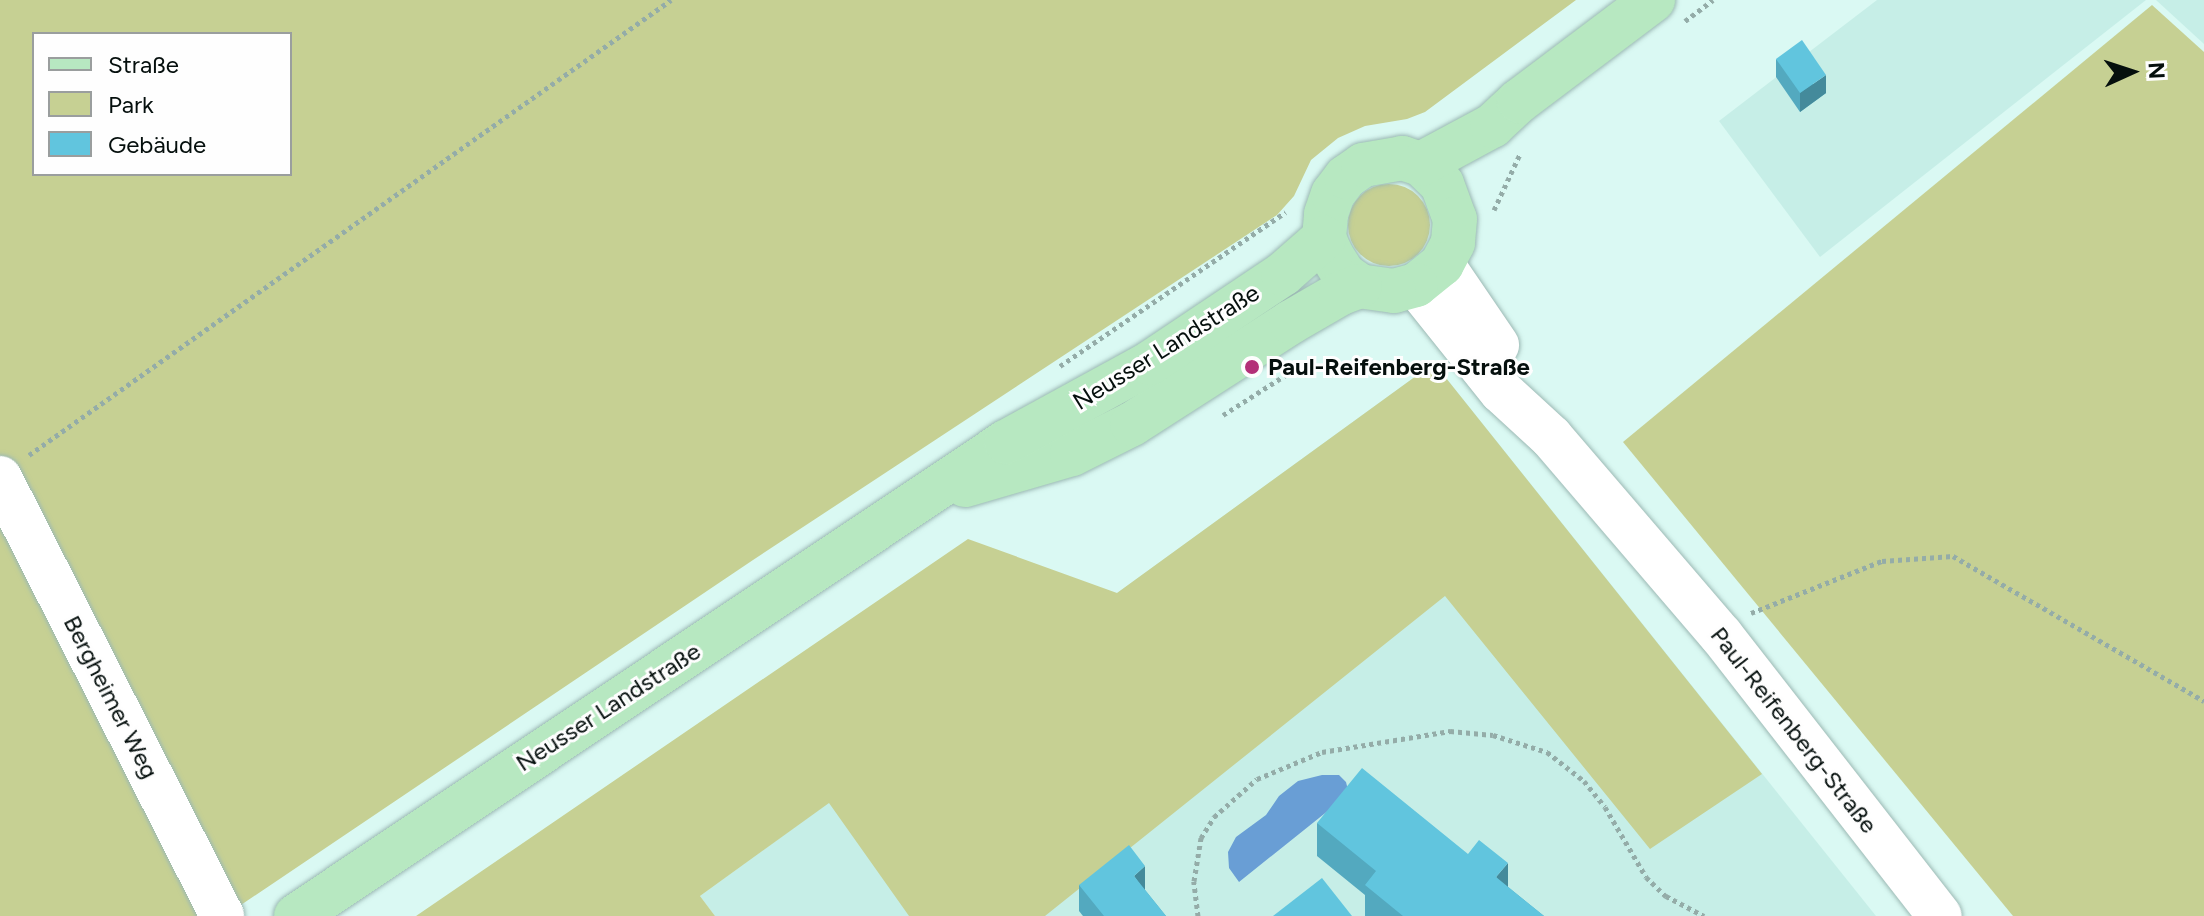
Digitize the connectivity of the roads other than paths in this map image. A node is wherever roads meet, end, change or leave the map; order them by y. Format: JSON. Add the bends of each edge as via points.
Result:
{"nodes":[{"id":1,"x":1653,"y":0,"type":"edge"},
{"id":2,"x":1492,"y":126,"type":"junction"},
{"id":3,"x":1421,"y":164,"type":"junction"},
{"id":4,"x":1451,"y":201,"type":"junction"},
{"id":5,"x":1324,"y":238,"type":"junction"},
{"id":6,"x":1429,"y":275,"type":"junction"},
{"id":7,"x":1360,"y":286,"type":"junction"},
{"id":8,"x":13,"y":468,"type":"edge"},
{"id":9,"x":921,"y":500,"type":"junction"},
{"id":10,"x":222,"y":916,"type":"edge"},
{"id":11,"x":296,"y":916,"type":"edge"},
{"id":12,"x":1940,"y":916,"type":"edge"}],
"edges":[{"from":1,"to":2,"type":"main road"},
{"from":2,"to":3,"type":"main road"},
{"from":2,"to":4,"type":"main road"},
{"from":3,"to":4,"type":"main road"},
{"from":3,"to":5,"type":"main road","via":[[1384,160],[1363,165],[1346,177],[1333,194]]},
{"from":4,"to":6,"type":"main road","via":[[1453,243]]},
{"from":5,"to":7,"type":"main road","via":[[1344,275]]},
{"from":5,"to":9,"type":"main road","name":"Neusser Landstraße","via":[[1283,274],[1150,363],[1006,442]]},
{"from":6,"to":7,"type":"main road","via":[[1394,291]]},
{"from":6,"to":12,"type":"street","name":"Paul-Reifenberg-Straße","via":[[1501,391],[1551,437],[1721,635]]},
{"from":7,"to":9,"type":"main road","name":"Neusser Landstraße","via":[[1291,322],[1132,424],[1072,454]]},
{"from":8,"to":10,"type":"street","name":"Bergheimer Weg"},
{"from":9,"to":11,"type":"main road","name":"Neusser Landstraße"}]}
